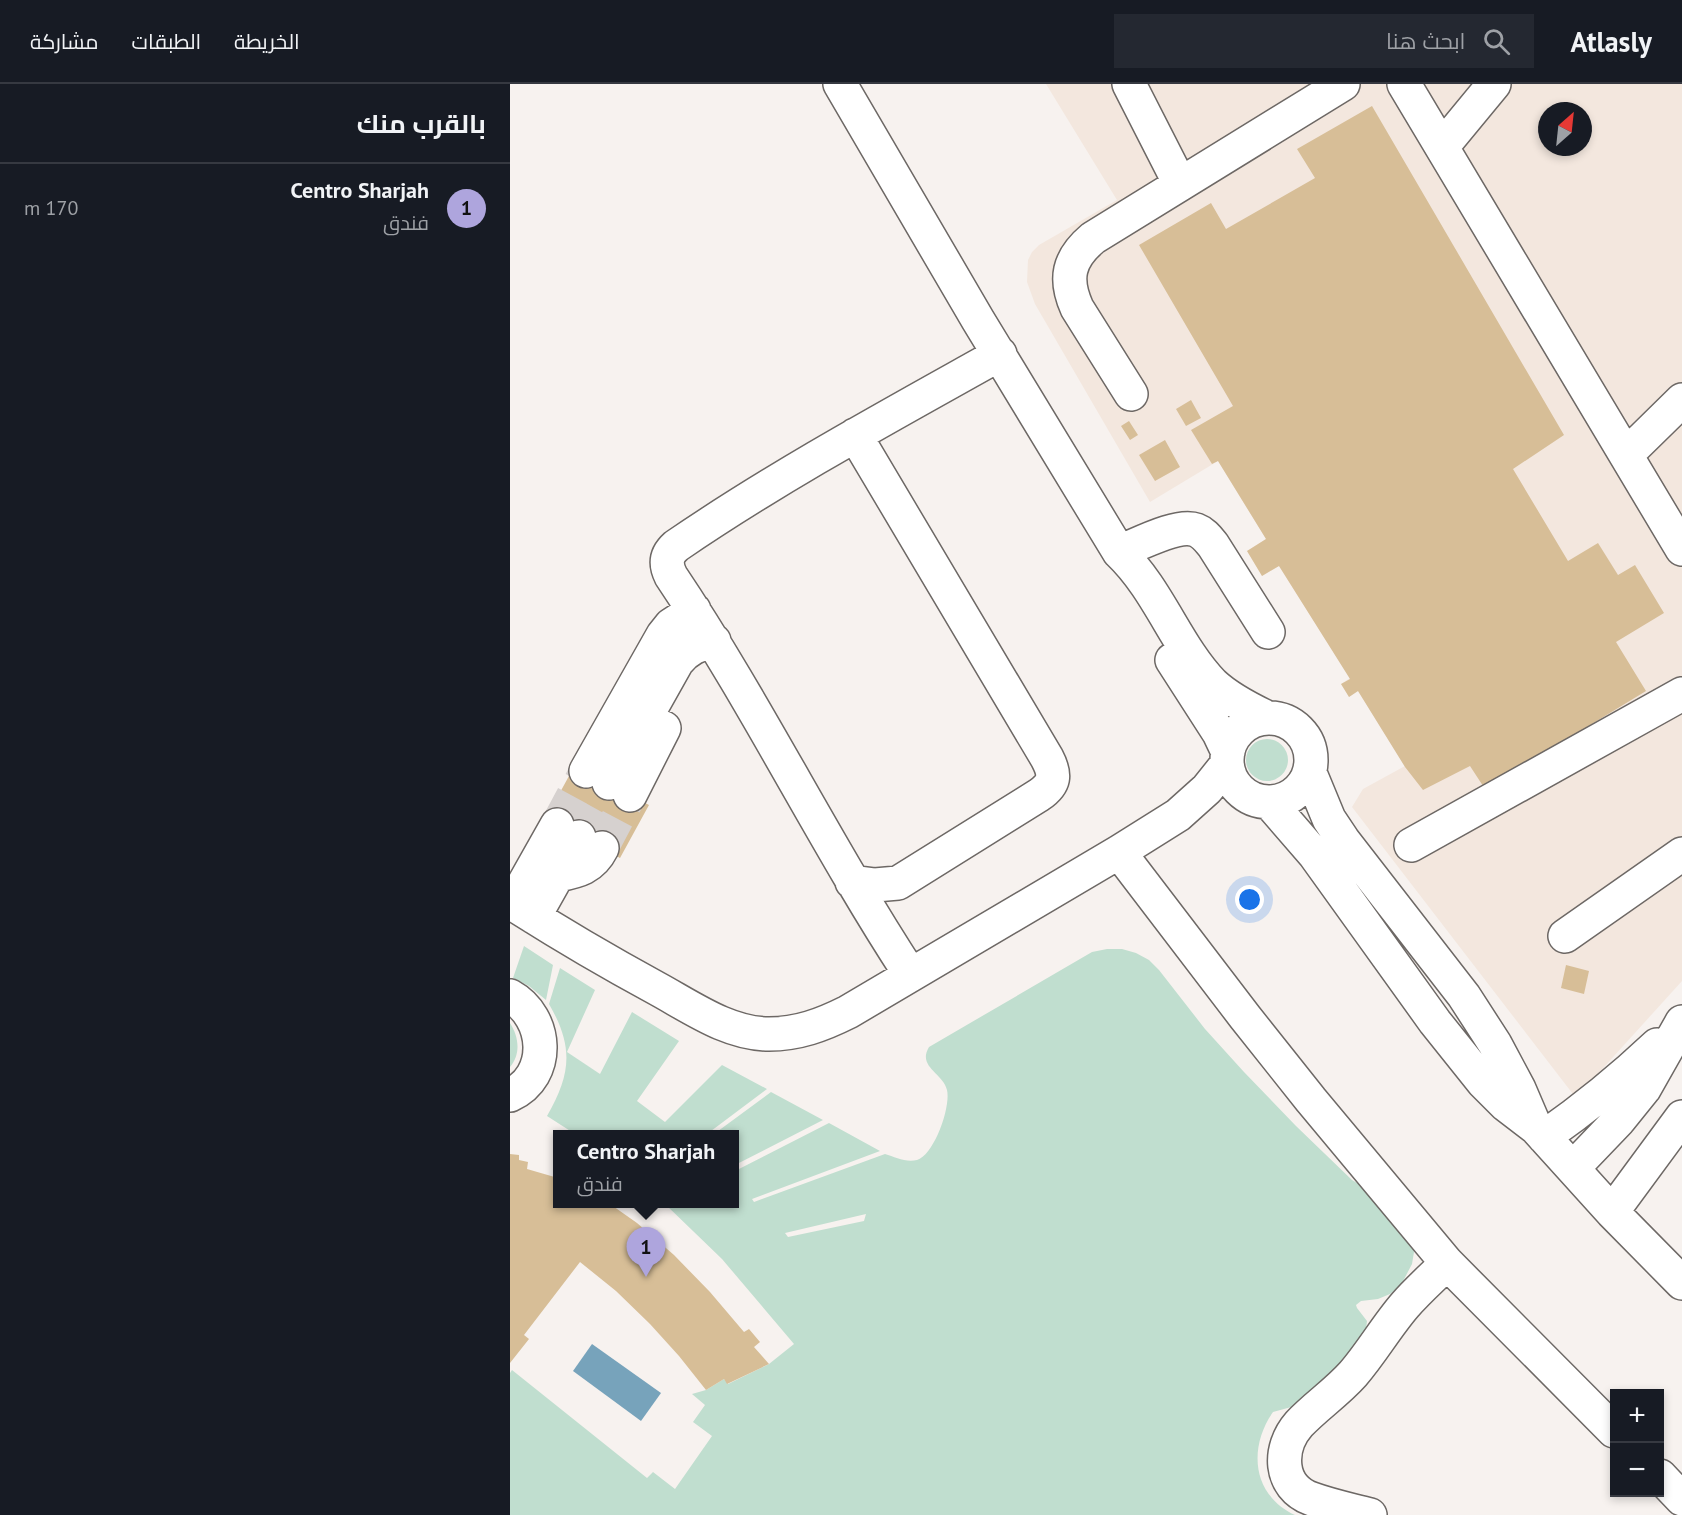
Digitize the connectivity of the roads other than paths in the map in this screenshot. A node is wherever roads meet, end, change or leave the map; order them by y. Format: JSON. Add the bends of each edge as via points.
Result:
{"nodes":[{"id":1,"x":840,"y":84,"type":"edge"},
{"id":2,"x":1129,"y":84,"type":"edge"},
{"id":3,"x":1343,"y":84,"type":"edge"},
{"id":4,"x":1404,"y":84,"type":"edge"},
{"id":5,"x":1494,"y":84,"type":"edge"},
{"id":6,"x":1442,"y":147,"type":"junction"},
{"id":7,"x":1180,"y":184,"type":"junction"},
{"id":8,"x":1000,"y":354,"type":"junction"},
{"id":9,"x":1131,"y":394,"type":"dead end"},
{"id":10,"x":1682,"y":400,"type":"edge"},
{"id":11,"x":855,"y":435,"type":"junction"},
{"id":12,"x":1626,"y":455,"type":"junction"},
{"id":13,"x":1682,"y":549,"type":"edge"},
{"id":14,"x":1119,"y":552,"type":"junction"},
{"id":15,"x":694,"y":610,"type":"junction"},
{"id":16,"x":1268,"y":632,"type":"dead end"},
{"id":17,"x":714,"y":641,"type":"junction"},
{"id":18,"x":1682,"y":694,"type":"edge"},
{"id":19,"x":1268,"y":718,"type":"junction"},
{"id":20,"x":1227,"y":758,"type":"junction"},
{"id":21,"x":1310,"y":773,"type":"junction"},
{"id":22,"x":1262,"y":801,"type":"junction"},
{"id":23,"x":1178,"y":815,"type":"junction"},
{"id":24,"x":1411,"y":845,"type":"dead end"},
{"id":25,"x":1119,"y":852,"type":"junction"},
{"id":26,"x":1682,"y":854,"type":"edge"},
{"id":27,"x":852,"y":882,"type":"junction"},
{"id":28,"x":898,"y":883,"type":"junction"},
{"id":29,"x":519,"y":908,"type":"edge"},
{"id":30,"x":876,"y":922,"type":"junction"},
{"id":31,"x":1565,"y":936,"type":"dead end"},
{"id":32,"x":910,"y":974,"type":"junction"},
{"id":33,"x":510,"y":996,"type":"edge"},
{"id":34,"x":1682,"y":1022,"type":"edge"},
{"id":35,"x":510,"y":1095,"type":"edge"},
{"id":36,"x":1682,"y":1116,"type":"edge"},
{"id":37,"x":1540,"y":1132,"type":"junction"},
{"id":38,"x":1573,"y":1168,"type":"junction"},
{"id":39,"x":1611,"y":1212,"type":"junction"},
{"id":40,"x":1448,"y":1263,"type":"junction"},
{"id":41,"x":1682,"y":1283,"type":"edge"},
{"id":42,"x":1610,"y":1427,"type":"edge"},
{"id":43,"x":1664,"y":1481,"type":"edge"},
{"id":44,"x":1682,"y":1498,"type":"edge"},
{"id":45,"x":1682,"y":1507,"type":"edge"},
{"id":46,"x":1370,"y":1515,"type":"edge"},
{"id":47,"x":1673,"y":1515,"type":"edge"}],
"edges":[{"from":1,"to":8,"type":"street"},
{"from":2,"to":7,"type":"street"},
{"from":3,"to":7,"type":"street"},
{"from":4,"to":6,"type":"street"},
{"from":5,"to":6,"type":"street"},
{"from":6,"to":12,"type":"street"},
{"from":7,"to":9,"type":"street","via":[[1093,238],[1079,252],[1071,270],[1069,283],[1077,308]]},
{"from":8,"to":11,"type":"street"},
{"from":8,"to":14,"type":"street"},
{"from":10,"to":12,"type":"street"},
{"from":11,"to":15,"type":"street","via":[[720,516],[670,552],[667,568]]},
{"from":11,"to":28,"type":"street","via":[[1052,768],[1053,778],[1048,789]]},
{"from":12,"to":13,"type":"street"},
{"from":14,"to":16,"type":"street","via":[[1183,528],[1201,532]]},
{"from":14,"to":19,"type":"street","via":[[1139,573],[1214,684],[1230,698]]},
{"from":14,"to":20,"type":"street","via":[[1133,597],[1219,733]]},
{"from":15,"to":17,"type":"street"},
{"from":15,"to":17,"type":"street","via":[[663,635],[609,783],[683,655],[702,643]]},
{"from":17,"to":27,"type":"street"},
{"from":18,"to":24,"type":"street"},
{"from":19,"to":20,"type":"street","via":[[1238,732]]},
{"from":19,"to":21,"type":"street","via":[[1299,730],[1312,762]]},
{"from":20,"to":22,"type":"street","via":[[1235,785],[1244,794]]},
{"from":20,"to":23,"type":"street","via":[[1207,789]]},
{"from":21,"to":22,"type":"street","via":[[1299,791],[1290,797]]},
{"from":21,"to":37,"type":"street","via":[[1329,819],[1343,840],[1464,996],[1495,1044]]},
{"from":22,"to":23,"type":"street"},
{"from":22,"to":37,"type":"street","via":[[1336,883],[1457,1053],[1506,1105]]},
{"from":23,"to":25,"type":"street"},
{"from":25,"to":32,"type":"street"},
{"from":25,"to":40,"type":"street","via":[[1303,1091]]},
{"from":26,"to":31,"type":"street"},
{"from":27,"to":28,"type":"street"},
{"from":27,"to":30,"type":"street"},
{"from":28,"to":30,"type":"street"},
{"from":29,"to":29,"type":"street","via":[[579,836],[558,875]]},
{"from":29,"to":32,"type":"street","via":[[631,975],[740,1030],[796,1033],[822,1025]]},
{"from":30,"to":32,"type":"street"},
{"from":33,"to":35,"type":"street","via":[[535,1021],[541,1046],[535,1071],[526,1084]]},
{"from":34,"to":37,"type":"street","via":[[1625,1075],[1569,1119]]},
{"from":34,"to":38,"type":"street","via":[[1644,1089]]},
{"from":36,"to":39,"type":"street"},
{"from":37,"to":38,"type":"street"},
{"from":38,"to":39,"type":"street"},
{"from":39,"to":41,"type":"street"},
{"from":40,"to":42,"type":"street"},
{"from":40,"to":46,"type":"street","via":[[1405,1305],[1341,1388],[1289,1436],[1284,1463],[1301,1493]]},
{"from":43,"to":44,"type":"street"},
{"from":45,"to":47,"type":"street"}]}
